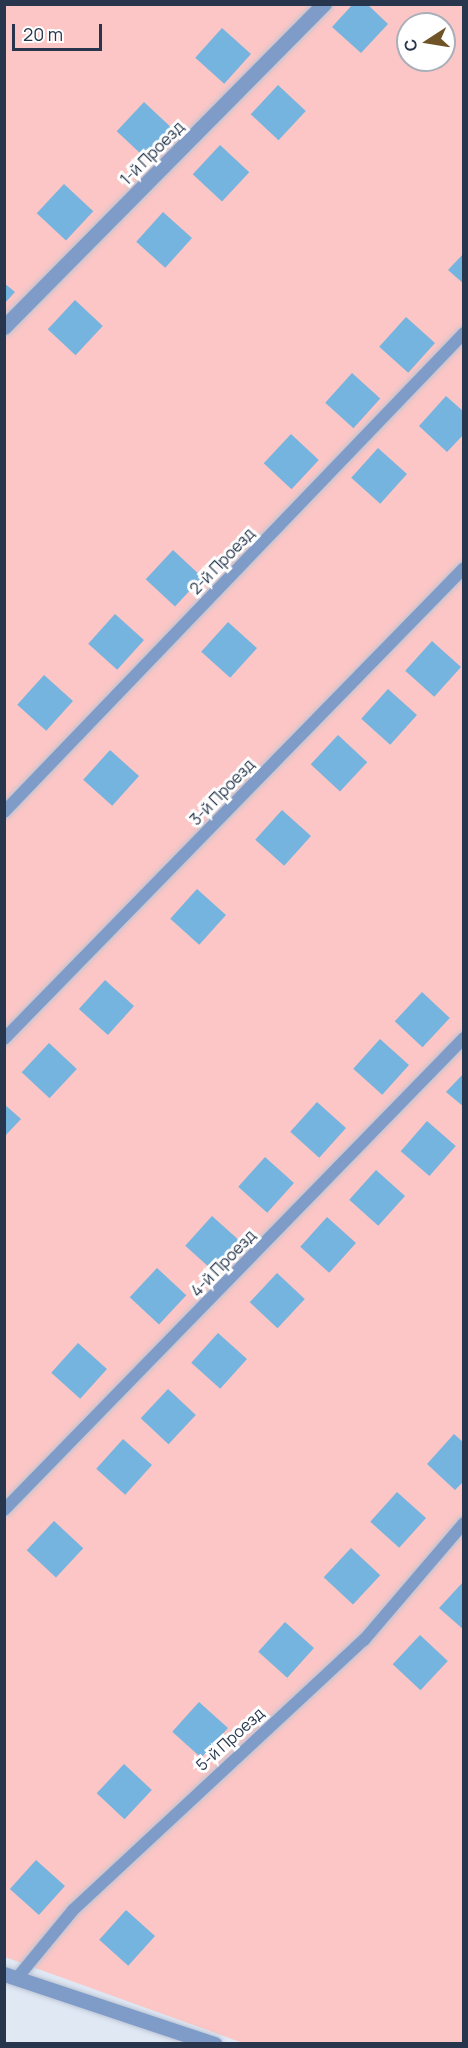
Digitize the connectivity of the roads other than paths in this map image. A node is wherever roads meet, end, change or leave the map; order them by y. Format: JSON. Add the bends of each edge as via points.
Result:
{"nodes":[{"id":1,"x":324,"y":4,"type":"edge"},
{"id":2,"x":4,"y":327,"type":"edge"},
{"id":3,"x":464,"y":333,"type":"edge"},
{"id":4,"x":464,"y":568,"type":"edge"},
{"id":5,"x":4,"y":812,"type":"edge"},
{"id":6,"x":464,"y":1038,"type":"edge"},
{"id":7,"x":4,"y":1039,"type":"edge"},
{"id":8,"x":4,"y":1510,"type":"edge"},
{"id":9,"x":464,"y":1523,"type":"edge"},
{"id":10,"x":11,"y":1976,"type":"edge"},
{"id":11,"x":215,"y":2043,"type":"edge"}],
"edges":[{"from":1,"to":2,"type":"street","name":"1-й Проезд"},
{"from":3,"to":5,"type":"lane","name":"2-й Проезд"},
{"from":4,"to":7,"type":"lane","name":"3-й Проезд"},
{"from":6,"to":8,"type":"lane","name":"4-й Проезд"},
{"from":9,"to":10,"type":"lane","name":"5-й Проезд","via":[[364,1640],[81,1902]]},
{"from":10,"to":11,"type":"street"}]}
